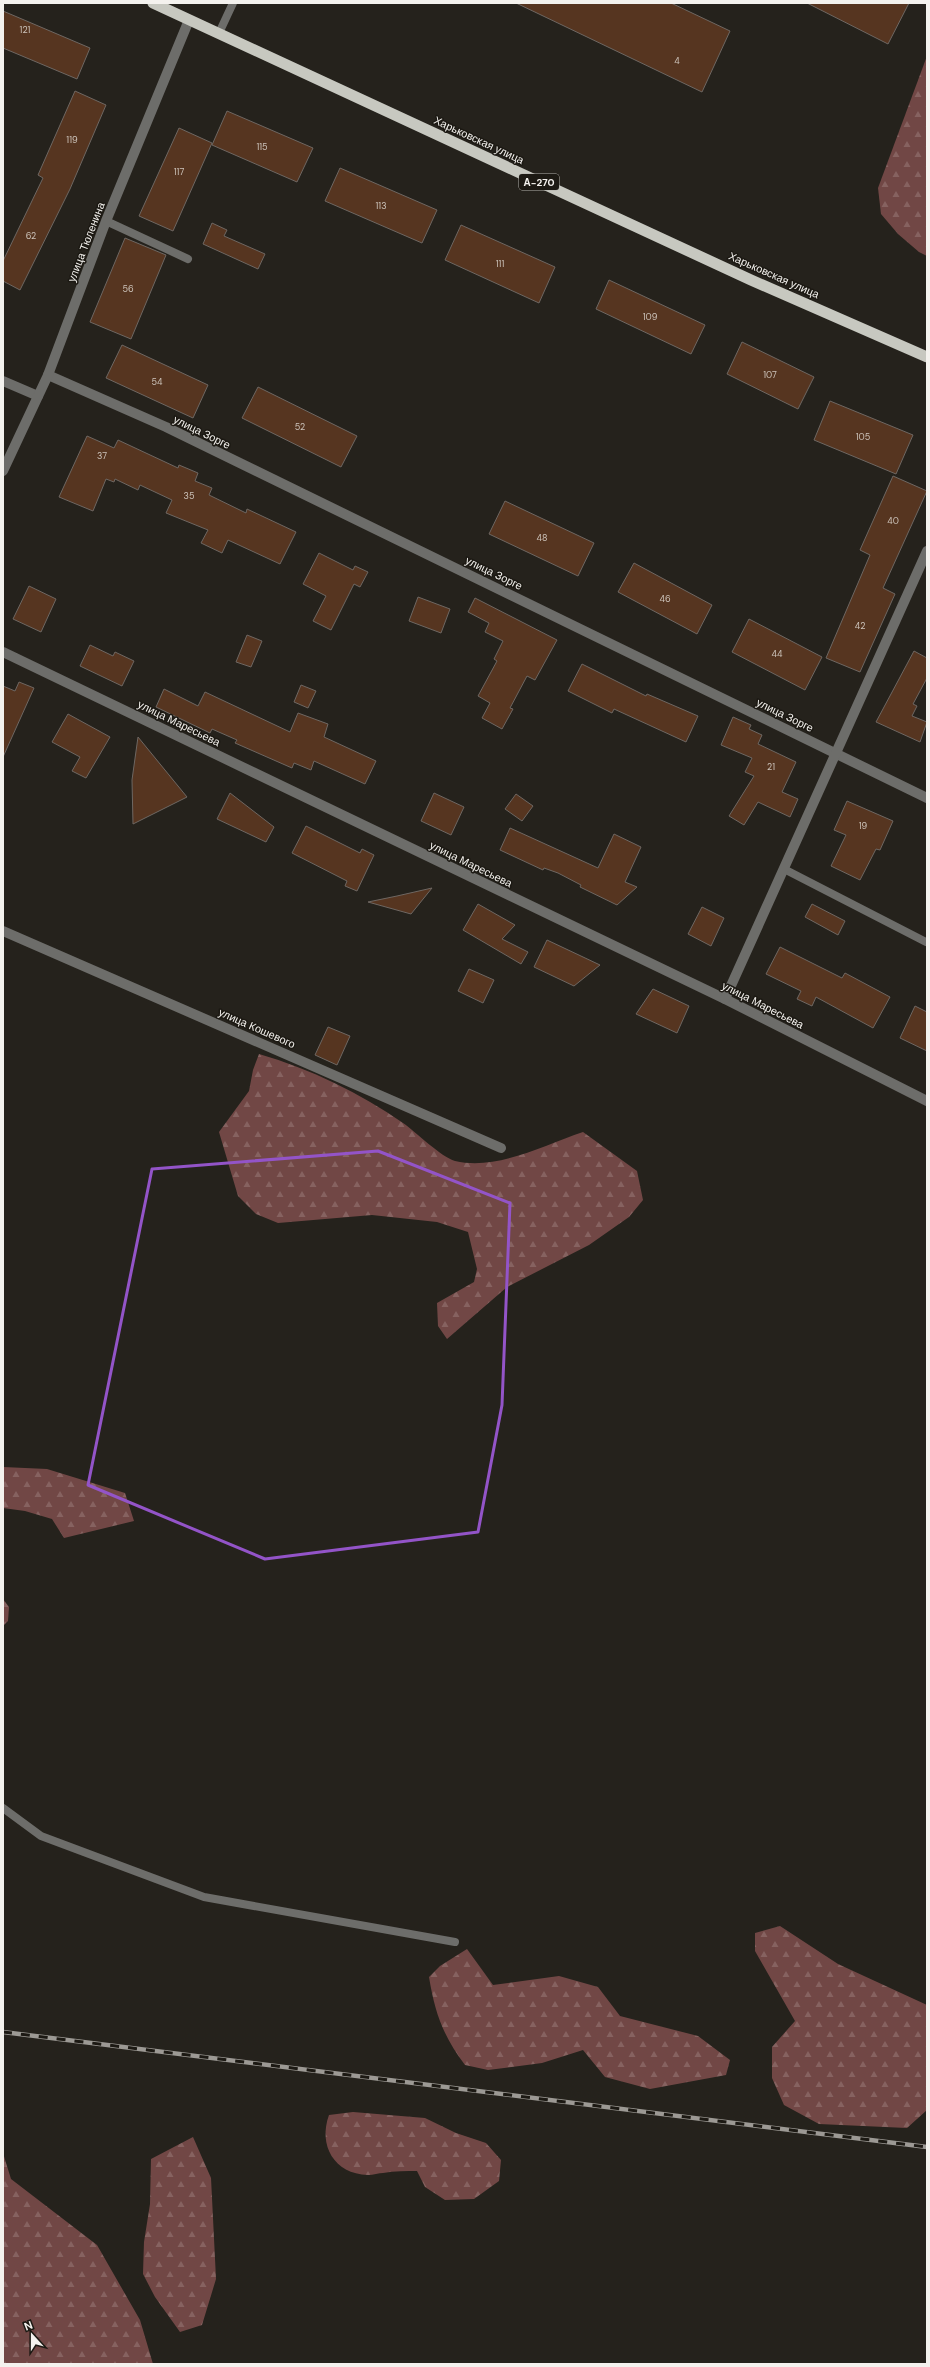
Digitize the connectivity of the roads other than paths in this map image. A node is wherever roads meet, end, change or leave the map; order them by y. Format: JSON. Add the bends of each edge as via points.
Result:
{"nodes":[{"id":1,"x":153,"y":3,"type":"edge"},
{"id":2,"x":233,"y":3,"type":"edge"},
{"id":3,"x":189,"y":20,"type":"junction"},
{"id":4,"x":219,"y":33,"type":"junction"},
{"id":5,"x":106,"y":221,"type":"junction"},
{"id":6,"x":188,"y":259,"type":"dead end"},
{"id":7,"x":927,"y":358,"type":"edge"},
{"id":8,"x":48,"y":375,"type":"junction"},
{"id":9,"x":3,"y":380,"type":"edge"},
{"id":10,"x":38,"y":396,"type":"junction"},
{"id":11,"x":3,"y":471,"type":"edge"},
{"id":12,"x":927,"y":551,"type":"edge"},
{"id":13,"x":3,"y":652,"type":"edge"},
{"id":14,"x":836,"y":753,"type":"junction"},
{"id":15,"x":927,"y":798,"type":"edge"},
{"id":16,"x":784,"y":869,"type":"junction"},
{"id":17,"x":3,"y":931,"type":"edge"},
{"id":18,"x":926,"y":942,"type":"edge"},
{"id":19,"x":725,"y":999,"type":"junction"},
{"id":20,"x":927,"y":1101,"type":"edge"},
{"id":21,"x":501,"y":1148,"type":"dead end"},
{"id":22,"x":3,"y":1808,"type":"edge"},
{"id":23,"x":455,"y":1942,"type":"dead end"}],
"edges":[{"from":1,"to":3,"type":"highway","name":"Харьковская улица","number":"А-270"},
{"from":2,"to":4,"type":"lane"},
{"from":3,"to":4,"type":"highway","name":"Харьковская улица","number":"А-270"},
{"from":3,"to":5,"type":"street","name":"улица Тюленина"},
{"from":4,"to":7,"type":"highway","name":"Харьковская улица","number":"А-270","via":[[750,280]]},
{"from":5,"to":6,"type":"lane"},
{"from":5,"to":8,"type":"street","name":"улица Тюленина"},
{"from":8,"to":10,"type":"street","name":"улица Тюленина"},
{"from":8,"to":14,"type":"street","name":"улица Зорге","via":[[166,428]]},
{"from":9,"to":10,"type":"street"},
{"from":10,"to":11,"type":"street","name":"улица Тюленина"},
{"from":12,"to":14,"type":"street"},
{"from":13,"to":19,"type":"street","name":"улица Маресьева"},
{"from":14,"to":15,"type":"street","name":"улица Зорге"},
{"from":14,"to":16,"type":"street"},
{"from":16,"to":18,"type":"lane"},
{"from":16,"to":19,"type":"street"},
{"from":17,"to":21,"type":"street","name":"улица Кошевого"},
{"from":19,"to":20,"type":"street","name":"улица Маресьева"},
{"from":22,"to":23,"type":"lane","via":[[41,1836],[118,1867],[204,1897]]}]}
